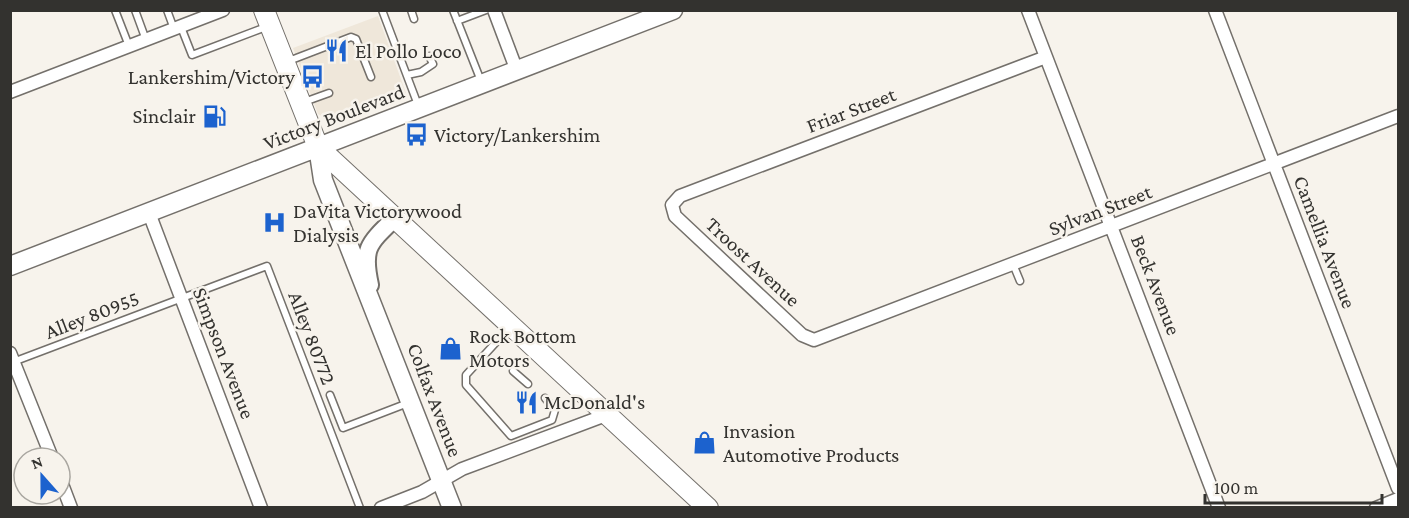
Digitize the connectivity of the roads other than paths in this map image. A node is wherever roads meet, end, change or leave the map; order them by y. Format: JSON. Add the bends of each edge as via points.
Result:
{"nodes":[{"id":1,"x":115,"y":10,"type":"edge"},
{"id":2,"x":135,"y":10,"type":"edge"},
{"id":3,"x":167,"y":10,"type":"edge"},
{"id":4,"x":223,"y":10,"type":"edge"},
{"id":5,"x":382,"y":10,"type":"edge"},
{"id":6,"x":411,"y":10,"type":"edge"},
{"id":7,"x":453,"y":10,"type":"edge"},
{"id":8,"x":486,"y":10,"type":"edge"},
{"id":9,"x":494,"y":10,"type":"edge"},
{"id":10,"x":673,"y":10,"type":"edge"},
{"id":11,"x":1028,"y":10,"type":"edge"},
{"id":12,"x":1215,"y":10,"type":"edge"},
{"id":13,"x":210,"y":13,"type":"edge"},
{"id":14,"x":267,"y":18,"type":"edge"},
{"id":15,"x":414,"y":19,"type":"dead end"},
{"id":16,"x":457,"y":21,"type":"junction"},
{"id":17,"x":177,"y":28,"type":"junction"},
{"id":18,"x":146,"y":40,"type":"junction"},
{"id":19,"x":129,"y":47,"type":"junction"},
{"id":20,"x":429,"y":56,"type":"dead end"},
{"id":21,"x":1046,"y":57,"type":"junction"},
{"id":22,"x":284,"y":62,"type":"junction"},
{"id":23,"x":517,"y":71,"type":"junction"},
{"id":24,"x":407,"y":75,"type":"junction"},
{"id":25,"x":371,"y":77,"type":"dead end"},
{"id":26,"x":482,"y":84,"type":"junction"},
{"id":27,"x":10,"y":92,"type":"edge"},
{"id":28,"x":330,"y":93,"type":"dead end"},
{"id":29,"x":301,"y":104,"type":"junction"},
{"id":30,"x":420,"y":108,"type":"junction"},
{"id":31,"x":1398,"y":116,"type":"edge"},
{"id":32,"x":318,"y":147,"type":"junction"},
{"id":33,"x":1275,"y":165,"type":"junction"},
{"id":34,"x":672,"y":205,"type":"joint"},
{"id":35,"x":149,"y":213,"type":"junction"},
{"id":36,"x":394,"y":219,"type":"junction"},
{"id":37,"x":1112,"y":227,"type":"junction"},
{"id":38,"x":1013,"y":264,"type":"junction"},
{"id":39,"x":10,"y":266,"type":"edge"},
{"id":40,"x":1020,"y":281,"type":"dead end"},
{"id":41,"x":182,"y":298,"type":"junction"},
{"id":42,"x":375,"y":310,"type":"junction"},
{"id":43,"x":510,"y":326,"type":"junction"},
{"id":44,"x":814,"y":340,"type":"joint"},
{"id":45,"x":12,"y":359,"type":"edge"},
{"id":46,"x":513,"y":371,"type":"dead end"},
{"id":47,"x":528,"y":384,"type":"dead end"},
{"id":48,"x":330,"y":394,"type":"dead end"},
{"id":49,"x":545,"y":399,"type":"dead end"},
{"id":50,"x":412,"y":402,"type":"junction"},
{"id":51,"x":606,"y":415,"type":"junction"},
{"id":52,"x":47,"y":446,"type":"edge"},
{"id":53,"x":442,"y":481,"type":"junction"},
{"id":54,"x":1398,"y":488,"type":"edge"},
{"id":55,"x":1398,"y":499,"type":"edge"},
{"id":56,"x":261,"y":507,"type":"edge"},
{"id":57,"x":360,"y":507,"type":"edge"},
{"id":58,"x":381,"y":507,"type":"edge"},
{"id":59,"x":452,"y":507,"type":"edge"},
{"id":60,"x":708,"y":507,"type":"edge"},
{"id":61,"x":1219,"y":507,"type":"edge"},
{"id":62,"x":1376,"y":507,"type":"edge"}],
"edges":[{"from":1,"to":19,"type":"lane"},
{"from":2,"to":18,"type":"lane"},
{"from":3,"to":17,"type":"lane"},
{"from":4,"to":13,"type":"street"},
{"from":5,"to":24,"type":"lane"},
{"from":6,"to":15,"type":"lane"},
{"from":7,"to":16,"type":"lane"},
{"from":8,"to":16,"type":"lane"},
{"from":9,"to":23,"type":"street"},
{"from":10,"to":23,"type":"main road","name":"Victory Boulevard"},
{"from":11,"to":21,"type":"street","name":"Beck Avenue"},
{"from":12,"to":33,"type":"street","name":"Camellia Avenue"},
{"from":13,"to":17,"type":"street"},
{"from":14,"to":17,"type":"lane","via":[[192,56]]},
{"from":14,"to":22,"type":"main road"},
{"from":16,"to":26,"type":"lane"},
{"from":17,"to":18,"type":"street"},
{"from":18,"to":19,"type":"street"},
{"from":19,"to":27,"type":"street"},
{"from":20,"to":24,"type":"lane","via":[[433,64]]},
{"from":21,"to":34,"type":"street","name":"Friar Street","via":[[680,196]]},
{"from":21,"to":37,"type":"street","name":"Beck Avenue"},
{"from":22,"to":25,"type":"lane","via":[[351,36],[356,39]]},
{"from":22,"to":29,"type":"main road"},
{"from":23,"to":26,"type":"main road","name":"Victory Boulevard"},
{"from":24,"to":30,"type":"lane"},
{"from":26,"to":30,"type":"main road","name":"Victory Boulevard"},
{"from":28,"to":29,"type":"lane"},
{"from":29,"to":32,"type":"main road"},
{"from":30,"to":32,"type":"main road","name":"Victory Boulevard"},
{"from":31,"to":33,"type":"street","name":"Sylvan Street"},
{"from":32,"to":35,"type":"main road","name":"Victory Boulevard"},
{"from":32,"to":36,"type":"main road"},
{"from":32,"to":42,"type":"main road","name":"Colfax Avenue","via":[[323,180]]},
{"from":33,"to":37,"type":"street","name":"Sylvan Street"},
{"from":33,"to":54,"type":"street","name":"Camellia Avenue"},
{"from":34,"to":44,"type":"street","name":"Troost Avenue","via":[[675,216],[802,334]]},
{"from":35,"to":39,"type":"main road","name":"Victory Boulevard"},
{"from":35,"to":41,"type":"street","name":"Simpson Avenue"},
{"from":36,"to":42,"type":"street","name":"Colfax Avenue","via":[[367,247],[366,268]]},
{"from":36,"to":43,"type":"main road"},
{"from":37,"to":38,"type":"street","name":"Sylvan Street"},
{"from":37,"to":61,"type":"street","name":"Beck Avenue"},
{"from":38,"to":40,"type":"lane"},
{"from":38,"to":44,"type":"street","name":"Sylvan Street"},
{"from":41,"to":45,"type":"lane","name":"Alley 80955"},
{"from":41,"to":56,"type":"street","name":"Simpson Avenue"},
{"from":41,"to":57,"type":"lane","name":"Alley 80772","via":[[267,266]]},
{"from":42,"to":50,"type":"main road","name":"Colfax Avenue"},
{"from":43,"to":49,"type":"lane","via":[[466,375],[466,385],[511,436],[552,420],[555,410]]},
{"from":43,"to":51,"type":"main road"},
{"from":45,"to":52,"type":"street"},
{"from":46,"to":47,"type":"lane"},
{"from":48,"to":50,"type":"lane","via":[[343,428]]},
{"from":50,"to":53,"type":"main road","name":"Colfax Avenue"},
{"from":51,"to":53,"type":"street","via":[[462,469]]},
{"from":51,"to":60,"type":"main road"},
{"from":53,"to":58,"type":"street"},
{"from":53,"to":59,"type":"main road","name":"Colfax Avenue"},
{"from":55,"to":62,"type":"street"}]}
